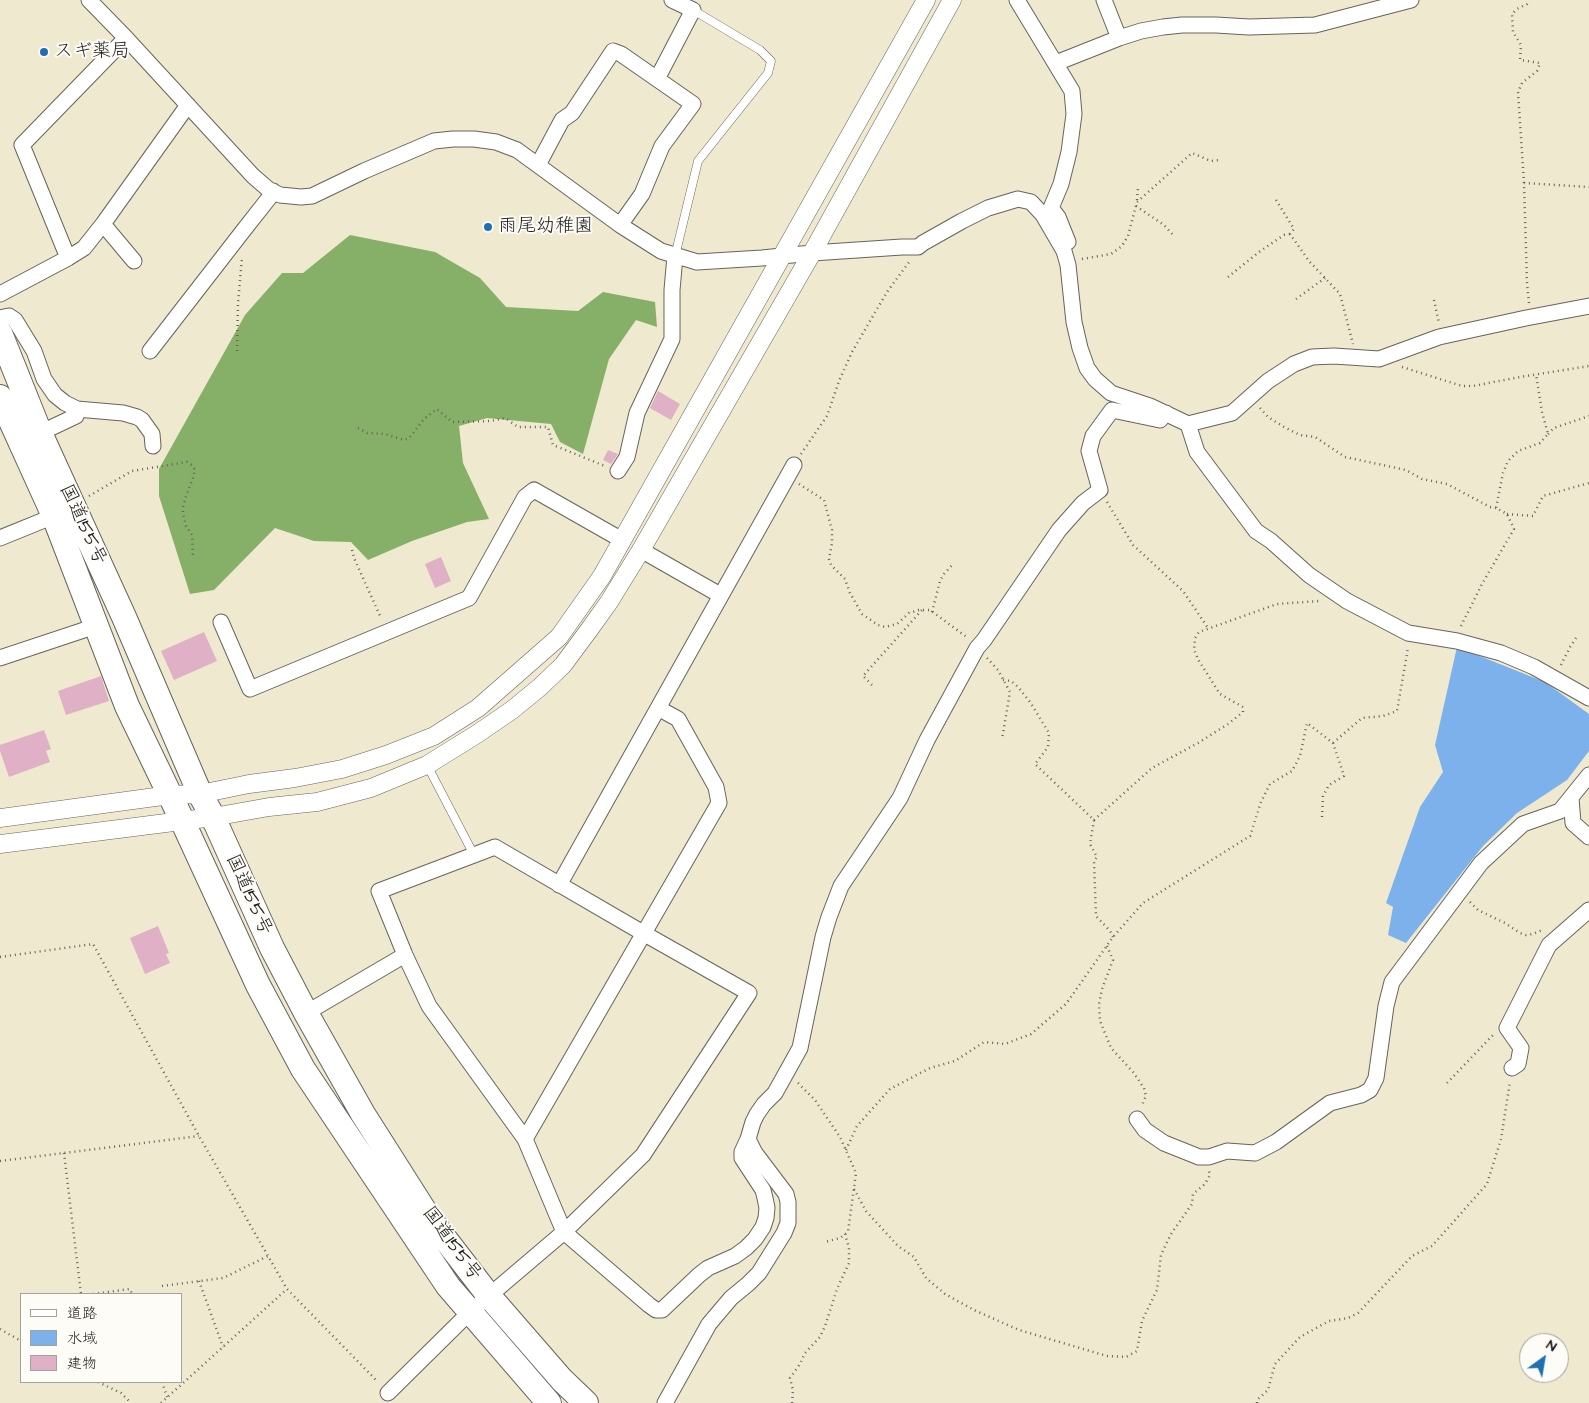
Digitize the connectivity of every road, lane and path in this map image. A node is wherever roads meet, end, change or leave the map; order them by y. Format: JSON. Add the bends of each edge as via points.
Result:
{"nodes":[{"id":1,"x":88,"y":0,"type":"edge"},
{"id":2,"x":672,"y":0,"type":"edge"},
{"id":3,"x":926,"y":0,"type":"edge"},
{"id":4,"x":952,"y":0,"type":"edge"},
{"id":5,"x":1017,"y":0,"type":"edge"},
{"id":6,"x":1104,"y":0,"type":"edge"},
{"id":7,"x":1411,"y":0,"type":"edge"},
{"id":8,"x":1529,"y":0,"type":"edge"},
{"id":9,"x":693,"y":10,"type":"junction"},
{"id":10,"x":126,"y":38,"type":"junction"},
{"id":11,"x":1119,"y":38,"type":"junction"},
{"id":12,"x":1056,"y":63,"type":"junction"},
{"id":13,"x":657,"y":79,"type":"junction"},
{"id":14,"x":188,"y":105,"type":"junction"},
{"id":15,"x":1219,"y":160,"type":"dead end"},
{"id":16,"x":538,"y":165,"type":"junction"},
{"id":17,"x":1524,"y":183,"type":"junction"},
{"id":18,"x":1138,"y":187,"type":"dead end"},
{"id":19,"x":1589,"y":187,"type":"edge"},
{"id":20,"x":273,"y":191,"type":"junction"},
{"id":21,"x":1276,"y":200,"type":"dead end"},
{"id":22,"x":1137,"y":202,"type":"junction"},
{"id":23,"x":1136,"y":206,"type":"junction"},
{"id":24,"x":104,"y":224,"type":"junction"},
{"id":25,"x":620,"y":225,"type":"junction"},
{"id":26,"x":240,"y":234,"type":"junction"},
{"id":27,"x":1290,"y":234,"type":"junction"},
{"id":28,"x":1174,"y":236,"type":"dead end"},
{"id":29,"x":918,"y":248,"type":"junction"},
{"id":30,"x":812,"y":253,"type":"junction"},
{"id":31,"x":675,"y":256,"type":"junction"},
{"id":32,"x":782,"y":256,"type":"junction"},
{"id":33,"x":68,"y":258,"type":"junction"},
{"id":34,"x":134,"y":261,"type":"dead end"},
{"id":35,"x":1072,"y":263,"type":"junction"},
{"id":36,"x":1228,"y":277,"type":"dead end"},
{"id":37,"x":1325,"y":278,"type":"junction"},
{"id":38,"x":0,"y":294,"type":"edge"},
{"id":39,"x":1296,"y":299,"type":"dead end"},
{"id":40,"x":1434,"y":300,"type":"dead end"},
{"id":41,"x":1589,"y":306,"type":"edge"},
{"id":42,"x":1531,"y":317,"type":"junction"},
{"id":43,"x":0,"y":318,"type":"edge"},
{"id":44,"x":0,"y":333,"type":"edge"},
{"id":45,"x":1442,"y":336,"type":"junction"},
{"id":46,"x":237,"y":351,"type":"dead end"},
{"id":47,"x":150,"y":352,"type":"dead end"},
{"id":48,"x":1351,"y":357,"type":"junction"},
{"id":49,"x":1379,"y":359,"type":"junction"},
{"id":50,"x":1589,"y":366,"type":"edge"},
{"id":51,"x":1536,"y":374,"type":"junction"},
{"id":52,"x":0,"y":397,"type":"edge"},
{"id":53,"x":1250,"y":397,"type":"junction"},
{"id":54,"x":77,"y":409,"type":"junction"},
{"id":55,"x":1166,"y":413,"type":"junction"},
{"id":56,"x":1589,"y":416,"type":"edge"},
{"id":57,"x":1188,"y":424,"type":"junction"},
{"id":58,"x":358,"y":428,"type":"dead end"},
{"id":59,"x":40,"y":433,"type":"junction"},
{"id":60,"x":1548,"y":434,"type":"junction"},
{"id":61,"x":152,"y":446,"type":"dead end"},
{"id":62,"x":618,"y":471,"type":"joint"},
{"id":63,"x":791,"y":471,"type":"junction"},
{"id":64,"x":1589,"y":483,"type":"edge"},
{"id":65,"x":1100,"y":490,"type":"junction"},
{"id":66,"x":1496,"y":508,"type":"junction"},
{"id":67,"x":63,"y":511,"type":"junction"},
{"id":68,"x":1507,"y":514,"type":"junction"},
{"id":69,"x":0,"y":538,"type":"edge"},
{"id":70,"x":622,"y":540,"type":"junction"},
{"id":71,"x":352,"y":550,"type":"dead end"},
{"id":72,"x":641,"y":550,"type":"junction"},
{"id":73,"x":193,"y":558,"type":"dead end"},
{"id":74,"x":954,"y":563,"type":"dead end"},
{"id":75,"x":720,"y":596,"type":"junction"},
{"id":76,"x":1341,"y":597,"type":"junction"},
{"id":77,"x":922,"y":610,"type":"junction"},
{"id":78,"x":932,"y":612,"type":"junction"},
{"id":79,"x":221,"y":622,"type":"dead end"},
{"id":80,"x":96,"y":626,"type":"junction"},
{"id":81,"x":1208,"y":628,"type":"junction"},
{"id":82,"x":387,"y":632,"type":"junction"},
{"id":83,"x":1411,"y":633,"type":"junction"},
{"id":84,"x":1576,"y":638,"type":"dead end"},
{"id":85,"x":1454,"y":641,"type":"junction"},
{"id":86,"x":977,"y":648,"type":"junction"},
{"id":87,"x":0,"y":658,"type":"edge"},
{"id":88,"x":1554,"y":679,"type":"junction"},
{"id":89,"x":1003,"y":680,"type":"junction"},
{"id":90,"x":872,"y":686,"type":"dead end"},
{"id":91,"x":1589,"y":698,"type":"edge"},
{"id":92,"x":658,"y":708,"type":"junction"},
{"id":93,"x":1002,"y":739,"type":"dead end"},
{"id":94,"x":1333,"y":743,"type":"junction"},
{"id":95,"x":426,"y":765,"type":"junction"},
{"id":96,"x":1589,"y":775,"type":"edge"},
{"id":97,"x":200,"y":794,"type":"junction"},
{"id":98,"x":170,"y":795,"type":"junction"},
{"id":99,"x":1571,"y":798,"type":"junction"},
{"id":100,"x":213,"y":817,"type":"junction"},
{"id":101,"x":0,"y":818,"type":"edge"},
{"id":102,"x":1322,"y":818,"type":"dead end"},
{"id":103,"x":182,"y":820,"type":"junction"},
{"id":104,"x":1094,"y":820,"type":"junction"},
{"id":105,"x":1589,"y":838,"type":"edge"},
{"id":106,"x":0,"y":844,"type":"edge"},
{"id":107,"x":474,"y":855,"type":"junction"},
{"id":108,"x":559,"y":885,"type":"junction"},
{"id":109,"x":1462,"y":888,"type":"junction"},
{"id":110,"x":1589,"y":910,"type":"edge"},
{"id":111,"x":1547,"y":927,"type":"dead end"},
{"id":112,"x":643,"y":933,"type":"junction"},
{"id":113,"x":1113,"y":937,"type":"junction"},
{"id":114,"x":1107,"y":946,"type":"junction"},
{"id":115,"x":405,"y":955,"type":"junction"},
{"id":116,"x":0,"y":957,"type":"edge"},
{"id":117,"x":306,"y":1013,"type":"junction"},
{"id":118,"x":1507,"y":1028,"type":"junction"},
{"id":119,"x":1512,"y":1068,"type":"joint"},
{"id":120,"x":787,"y":1073,"type":"junction"},
{"id":121,"x":1447,"y":1084,"type":"dead end"},
{"id":122,"x":1137,"y":1119,"type":"joint"},
{"id":123,"x":199,"y":1136,"type":"junction"},
{"id":124,"x":525,"y":1140,"type":"junction"},
{"id":125,"x":748,"y":1140,"type":"junction"},
{"id":126,"x":846,"y":1150,"type":"junction"},
{"id":127,"x":64,"y":1153,"type":"junction"},
{"id":128,"x":1209,"y":1157,"type":"junction"},
{"id":129,"x":0,"y":1161,"type":"edge"},
{"id":130,"x":854,"y":1189,"type":"junction"},
{"id":131,"x":564,"y":1232,"type":"junction"},
{"id":132,"x":846,"y":1234,"type":"junction"},
{"id":133,"x":825,"y":1242,"type":"dead end"},
{"id":134,"x":268,"y":1256,"type":"junction"},
{"id":135,"x":199,"y":1281,"type":"junction"},
{"id":136,"x":162,"y":1286,"type":"dead end"},
{"id":137,"x":287,"y":1289,"type":"junction"},
{"id":138,"x":81,"y":1293,"type":"edge"},
{"id":139,"x":100,"y":1293,"type":"edge"},
{"id":140,"x":132,"y":1293,"type":"edge"},
{"id":141,"x":489,"y":1296,"type":"junction"},
{"id":142,"x":470,"y":1312,"type":"junction"},
{"id":143,"x":0,"y":1329,"type":"edge"},
{"id":144,"x":20,"y":1340,"type":"edge"},
{"id":145,"x":223,"y":1347,"type":"junction"},
{"id":146,"x":100,"y":1383,"type":"edge"},
{"id":147,"x":162,"y":1383,"type":"edge"},
{"id":148,"x":388,"y":1393,"type":"joint"},
{"id":149,"x":168,"y":1397,"type":"junction"},
{"id":150,"x":130,"y":1403,"type":"edge"},
{"id":151,"x":161,"y":1403,"type":"edge"},
{"id":152,"x":549,"y":1403,"type":"edge"},
{"id":153,"x":586,"y":1403,"type":"edge"},
{"id":154,"x":665,"y":1403,"type":"edge"},
{"id":155,"x":792,"y":1403,"type":"edge"},
{"id":156,"x":1257,"y":1403,"type":"edge"}],
"edges":[{"from":1,"to":10,"type":"street"},
{"from":2,"to":9,"type":"street"},
{"from":3,"to":32,"type":"street"},
{"from":4,"to":30,"type":"street"},
{"from":5,"to":12,"type":"street"},
{"from":6,"to":11,"type":"street"},
{"from":7,"to":11,"type":"street","via":[[1315,25],[1182,25]]},
{"from":8,"to":17,"type":"path","via":[[1512,14],[1513,32],[1521,46],[1520,60],[1540,63],[1537,72],[1522,83],[1518,92]]},
{"from":9,"to":13,"type":"street"},
{"from":9,"to":31,"type":"lane","via":[[760,50],[771,61],[768,73],[698,161]]},
{"from":10,"to":14,"type":"street"},
{"from":10,"to":33,"type":"street","via":[[22,144]]},
{"from":11,"to":12,"type":"street"},
{"from":12,"to":35,"type":"street","via":[[1072,91],[1074,114],[1069,152],[1051,208],[1058,217]]},
{"from":13,"to":16,"type":"street","via":[[613,51],[572,113],[562,120]]},
{"from":13,"to":25,"type":"street","via":[[693,104],[662,146],[642,194]]},
{"from":14,"to":20,"type":"street","via":[[253,176]]},
{"from":14,"to":24,"type":"street"},
{"from":15,"to":22,"type":"path","via":[[1211,161],[1192,152]]},
{"from":16,"to":20,"type":"street","via":[[516,150],[496,142],[453,139],[434,141],[312,196],[290,197]]},
{"from":16,"to":25,"type":"street"},
{"from":17,"to":19,"type":"path"},
{"from":17,"to":42,"type":"path"},
{"from":18,"to":22,"type":"path"},
{"from":20,"to":26,"type":"street"},
{"from":21,"to":27,"type":"path","via":[[1294,229]]},
{"from":22,"to":23,"type":"path"},
{"from":23,"to":28,"type":"path"},
{"from":23,"to":35,"type":"path","via":[[1122,246],[1111,254]]},
{"from":24,"to":33,"type":"street","via":[[84,248]]},
{"from":24,"to":34,"type":"street"},
{"from":25,"to":31,"type":"street","via":[[661,251]]},
{"from":26,"to":46,"type":"path","via":[[244,242]]},
{"from":26,"to":47,"type":"street"},
{"from":27,"to":36,"type":"path","via":[[1259,252]]},
{"from":27,"to":37,"type":"path","via":[[1308,261]]},
{"from":29,"to":30,"type":"street"},
{"from":29,"to":35,"type":"street","via":[[988,208],[1018,200],[1031,202],[1043,215]]},
{"from":29,"to":63,"type":"path","via":[[887,292],[852,352],[827,416]]},
{"from":30,"to":32,"type":"street"},
{"from":30,"to":72,"type":"street"},
{"from":31,"to":32,"type":"street","via":[[697,262]]},
{"from":31,"to":62,"type":"street","via":[[672,339],[637,414],[627,457]]},
{"from":32,"to":70,"type":"street"},
{"from":33,"to":38,"type":"street"},
{"from":35,"to":55,"type":"street","via":[[1070,297],[1076,331],[1095,380],[1111,393]]},
{"from":37,"to":39,"type":"path"},
{"from":37,"to":48,"type":"path","via":[[1340,294],[1353,344]]},
{"from":40,"to":45,"type":"path"},
{"from":41,"to":42,"type":"street"},
{"from":42,"to":45,"type":"street"},
{"from":43,"to":54,"type":"street","via":[[9,316],[15,320],[34,351],[49,387],[65,404]]},
{"from":44,"to":59,"type":"highway","name":"国道155号"},
{"from":45,"to":49,"type":"street"},
{"from":48,"to":49,"type":"street"},
{"from":48,"to":53,"type":"street","via":[[1312,357],[1294,364]]},
{"from":49,"to":51,"type":"path","via":[[1462,386]]},
{"from":50,"to":51,"type":"path"},
{"from":51,"to":60,"type":"path"},
{"from":52,"to":67,"type":"highway","name":"国道155号"},
{"from":53,"to":57,"type":"street","via":[[1232,413]]},
{"from":53,"to":66,"type":"path","via":[[1268,417],[1284,428],[1315,437],[1345,457],[1406,470],[1422,479],[1453,487]]},
{"from":54,"to":59,"type":"street","via":[[76,416]]},
{"from":54,"to":61,"type":"street","via":[[137,417],[152,434]]},
{"from":55,"to":57,"type":"street"},
{"from":55,"to":65,"type":"street","via":[[1160,420],[1112,410],[1093,436],[1088,451]]},
{"from":56,"to":60,"type":"path","via":[[1554,428]]},
{"from":57,"to":76,"type":"street","via":[[1197,452],[1256,531]]},
{"from":58,"to":62,"type":"path","via":[[367,433],[404,440],[437,409],[452,422],[506,418],[518,426],[548,427],[553,445]]},
{"from":59,"to":67,"type":"highway","name":"国道155号"},
{"from":60,"to":66,"type":"path","via":[[1540,443],[1518,451],[1508,461]]},
{"from":63,"to":75,"type":"street"},
{"from":63,"to":77,"type":"path","via":[[824,500],[832,530],[830,565],[845,580],[862,614],[886,627],[897,624],[908,613]]},
{"from":64,"to":68,"type":"path","via":[[1543,496],[1533,516]]},
{"from":65,"to":81,"type":"path","via":[[1133,544],[1183,591]]},
{"from":65,"to":86,"type":"street","via":[[1083,503],[1059,530]]},
{"from":66,"to":68,"type":"path"},
{"from":67,"to":69,"type":"street"},
{"from":67,"to":73,"type":"path","via":[[132,471],[187,462],[195,470],[183,514],[192,534]]},
{"from":67,"to":80,"type":"highway","name":"国道155号"},
{"from":67,"to":97,"type":"highway","name":"国道155号","via":[[124,617]]},
{"from":68,"to":85,"type":"path","via":[[1514,529]]},
{"from":70,"to":82,"type":"street","via":[[534,490],[525,497],[470,598]]},
{"from":70,"to":97,"type":"street","via":[[602,576],[559,637],[478,708],[434,736],[342,769]]},
{"from":71,"to":82,"type":"path"},
{"from":72,"to":75,"type":"street"},
{"from":72,"to":95,"type":"street","via":[[609,602],[563,665],[512,710]]},
{"from":74,"to":78,"type":"path","via":[[940,581]]},
{"from":75,"to":92,"type":"street"},
{"from":76,"to":81,"type":"path","via":[[1277,604]]},
{"from":76,"to":83,"type":"street"},
{"from":77,"to":78,"type":"path"},
{"from":77,"to":90,"type":"path","via":[[863,676]]},
{"from":78,"to":86,"type":"path"},
{"from":79,"to":82,"type":"street","via":[[250,689]]},
{"from":80,"to":87,"type":"street"},
{"from":80,"to":98,"type":"highway","name":"国道155号","via":[[127,706]]},
{"from":81,"to":104,"type":"path","via":[[1195,638],[1194,650],[1199,662],[1220,694],[1244,706],[1244,712],[1198,743],[1152,768]]},
{"from":83,"to":85,"type":"street"},
{"from":83,"to":94,"type":"path","via":[[1397,711],[1362,718]]},
{"from":84,"to":88,"type":"path"},
{"from":85,"to":88,"type":"street","via":[[1501,654]]},
{"from":86,"to":89,"type":"path","via":[[995,666]]},
{"from":86,"to":120,"type":"street","via":[[900,798],[841,886],[823,937],[800,1048]]},
{"from":88,"to":91,"type":"street"},
{"from":89,"to":93,"type":"path","via":[[1010,698]]},
{"from":89,"to":104,"type":"path","via":[[1018,687],[1049,733],[1048,747],[1035,764]]},
{"from":92,"to":108,"type":"street"},
{"from":92,"to":112,"type":"street","via":[[678,719],[716,787],[719,803]]},
{"from":94,"to":102,"type":"path","via":[[1344,776],[1329,786],[1323,796]]},
{"from":94,"to":113,"type":"path","via":[[1307,723],[1300,756],[1292,771],[1270,784],[1250,836],[1143,903]]},
{"from":95,"to":100,"type":"street","via":[[371,788],[317,802]]},
{"from":95,"to":107,"type":"lane"},
{"from":96,"to":99,"type":"street"},
{"from":97,"to":98,"type":"street"},
{"from":97,"to":100,"type":"highway","name":"国道155号"},
{"from":98,"to":101,"type":"street"},
{"from":98,"to":103,"type":"highway","name":"国道155号"},
{"from":99,"to":105,"type":"street","via":[[1573,823]]},
{"from":99,"to":109,"type":"street","via":[[1560,811],[1523,824],[1481,863]]},
{"from":100,"to":103,"type":"street"},
{"from":100,"to":117,"type":"highway","name":"国道155号","via":[[272,948]]},
{"from":103,"to":106,"type":"street"},
{"from":103,"to":142,"type":"highway","name":"国道155号","via":[[258,985],[303,1069],[448,1286]]},
{"from":104,"to":113,"type":"path","via":[[1090,844],[1097,857],[1094,861],[1096,916]]},
{"from":107,"to":108,"type":"street","via":[[495,847]]},
{"from":107,"to":115,"type":"street","via":[[378,891]]},
{"from":108,"to":112,"type":"street"},
{"from":109,"to":111,"type":"path","via":[[1472,906],[1520,933],[1533,934]]},
{"from":109,"to":128,"type":"street","via":[[1392,982],[1376,1078],[1370,1090],[1330,1103],[1261,1151],[1228,1151]]},
{"from":110,"to":118,"type":"street","via":[[1549,945]]},
{"from":112,"to":124,"type":"street"},
{"from":112,"to":131,"type":"street","via":[[750,993],[643,1155]]},
{"from":113,"to":114,"type":"path"},
{"from":114,"to":122,"type":"path","via":[[1113,960],[1102,989],[1100,1021],[1111,1048],[1144,1088],[1146,1096]]},
{"from":114,"to":126,"type":"path","via":[[1066,1004],[1031,1034],[1005,1044],[984,1042],[955,1062],[930,1068],[890,1089],[857,1126]]},
{"from":115,"to":117,"type":"street"},
{"from":115,"to":124,"type":"street","via":[[429,1006]]},
{"from":116,"to":123,"type":"path","via":[[93,944]]},
{"from":117,"to":141,"type":"highway","name":"国道155号","via":[[363,1114],[429,1218]]},
{"from":118,"to":119,"type":"street","via":[[1521,1048],[1518,1064]]},
{"from":118,"to":121,"type":"path","via":[[1485,1043]]},
{"from":119,"to":156,"type":"path","via":[[1501,1139],[1487,1184],[1432,1246],[1412,1256],[1358,1313],[1329,1321],[1300,1336],[1275,1364],[1268,1390]]},
{"from":120,"to":125,"type":"street","via":[[757,1114]]},
{"from":120,"to":126,"type":"path","via":[[814,1100]]},
{"from":122,"to":128,"type":"street","via":[[1145,1130],[1164,1143],[1199,1157]]},
{"from":123,"to":127,"type":"path"},
{"from":123,"to":134,"type":"path"},
{"from":124,"to":131,"type":"street"},
{"from":125,"to":131,"type":"street","via":[[742,1158],[763,1190],[767,1208],[763,1227],[746,1248],[708,1268],[662,1310],[649,1305]]},
{"from":125,"to":154,"type":"street","via":[[786,1194],[788,1223],[759,1272],[709,1324]]},
{"from":126,"to":130,"type":"path","via":[[856,1173]]},
{"from":127,"to":129,"type":"path"},
{"from":127,"to":138,"type":"path"},
{"from":128,"to":130,"type":"path","via":[[1210,1175],[1193,1194],[1192,1204],[1161,1255],[1157,1290],[1142,1321],[1137,1351],[1126,1357],[1107,1356],[1019,1330],[945,1294],[926,1278],[914,1257],[898,1246],[866,1212]]},
{"from":130,"to":132,"type":"path"},
{"from":131,"to":141,"type":"street"},
{"from":132,"to":133,"type":"path"},
{"from":132,"to":155,"type":"path","via":[[849,1263],[820,1337],[805,1353],[790,1378]]},
{"from":134,"to":135,"type":"path","via":[[223,1278]]},
{"from":134,"to":137,"type":"path"},
{"from":135,"to":136,"type":"path"},
{"from":135,"to":145,"type":"path"},
{"from":137,"to":145,"type":"path"},
{"from":137,"to":148,"type":"path"},
{"from":139,"to":140,"type":"path","via":[[130,1289]]},
{"from":141,"to":142,"type":"street"},
{"from":141,"to":153,"type":"highway","name":"国道155号"},
{"from":142,"to":148,"type":"street"},
{"from":142,"to":152,"type":"highway","name":"国道155号"},
{"from":143,"to":144,"type":"path"},
{"from":145,"to":149,"type":"path"},
{"from":146,"to":150,"type":"path","via":[[121,1393]]},
{"from":147,"to":149,"type":"path"},
{"from":149,"to":151,"type":"path"}]}
